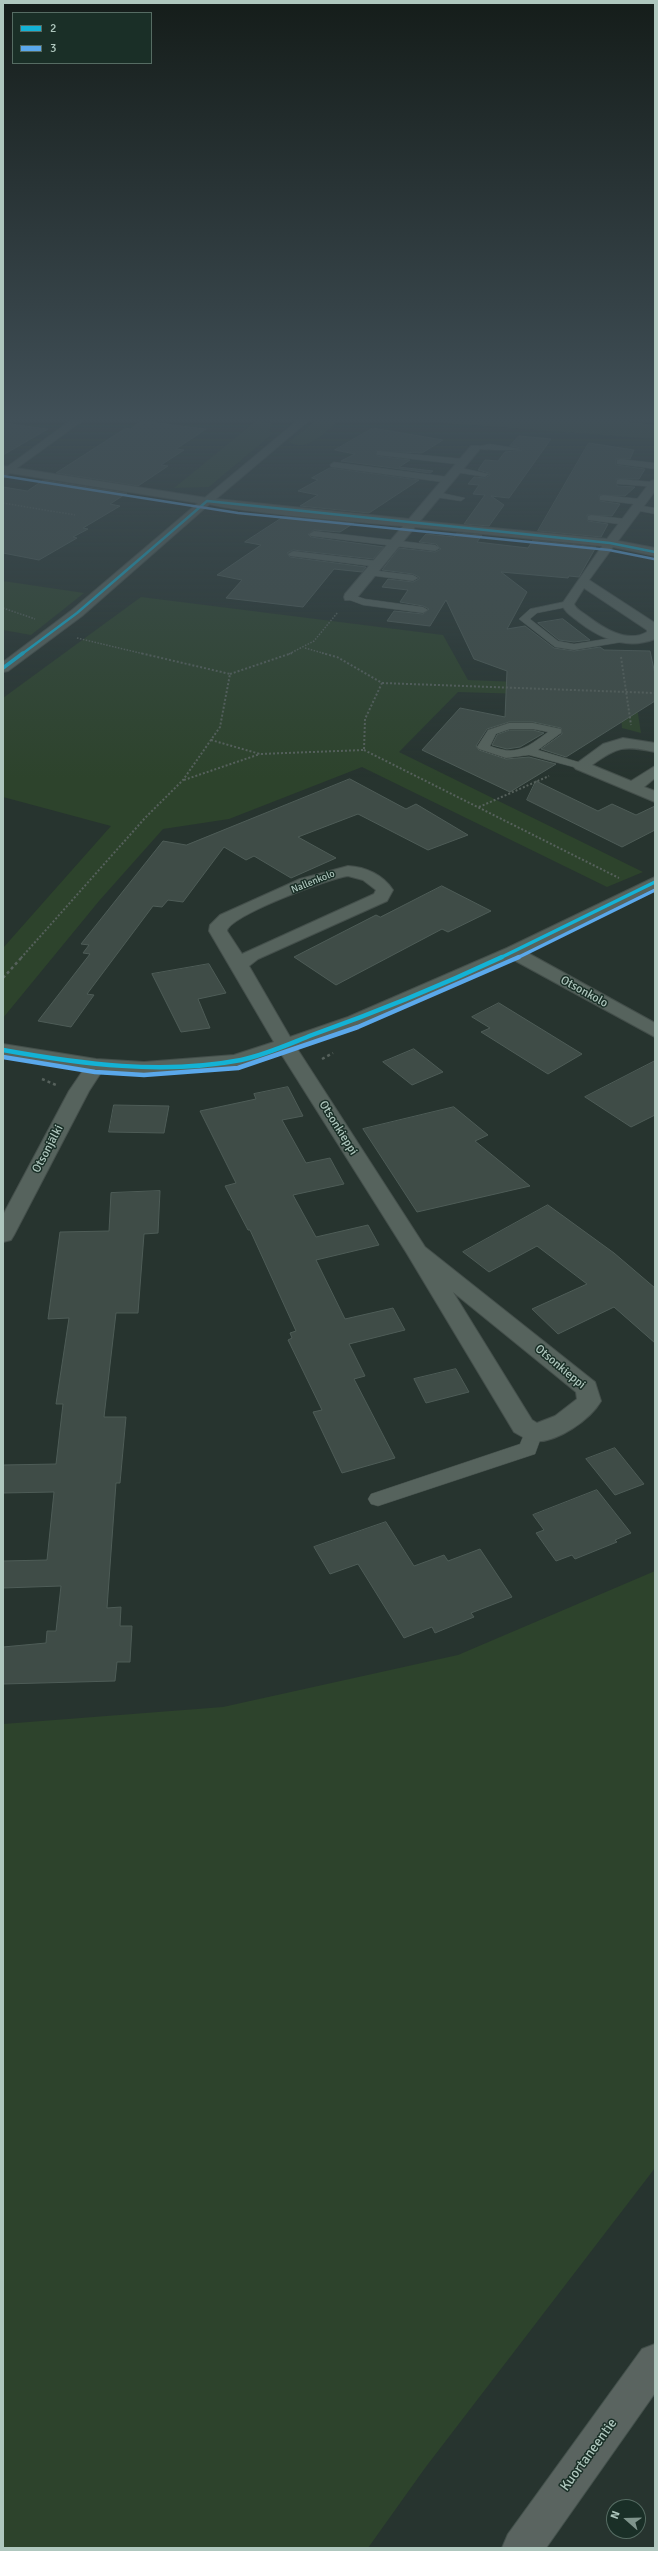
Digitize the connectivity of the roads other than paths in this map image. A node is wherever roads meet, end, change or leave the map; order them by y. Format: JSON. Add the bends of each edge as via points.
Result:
{"nodes":[{"id":1,"x":161,"y":540,"type":"edge"},
{"id":2,"x":369,"y":540,"type":"edge"},
{"id":3,"x":399,"y":540,"type":"edge"},
{"id":4,"x":573,"y":540,"type":"edge"},
{"id":5,"x":613,"y":540,"type":"edge"},
{"id":6,"x":396,"y":543,"type":"junction"},
{"id":7,"x":610,"y":544,"type":"junction"},
{"id":8,"x":434,"y":548,"type":"dead end"},
{"id":9,"x":655,"y":552,"type":"edge"},
{"id":10,"x":293,"y":554,"type":"dead end"},
{"id":11,"x":374,"y":568,"type":"junction"},
{"id":12,"x":414,"y":578,"type":"dead end"},
{"id":13,"x":582,"y":581,"type":"junction"},
{"id":14,"x":350,"y":597,"type":"joint"},
{"id":15,"x":568,"y":604,"type":"junction"},
{"id":16,"x":423,"y":610,"type":"dead end"},
{"id":17,"x":653,"y":634,"type":"edge"},
{"id":18,"x":618,"y":640,"type":"junction"},
{"id":19,"x":3,"y":668,"type":"edge"},
{"id":20,"x":655,"y":748,"type":"edge"},
{"id":21,"x":529,"y":751,"type":"junction"},
{"id":22,"x":581,"y":766,"type":"junction"},
{"id":23,"x":655,"y":771,"type":"edge"},
{"id":24,"x":632,"y":788,"type":"junction"},
{"id":25,"x":655,"y":797,"type":"edge"},
{"id":26,"x":648,"y":885,"type":"edge"},
{"id":27,"x":513,"y":952,"type":"junction"},
{"id":28,"x":240,"y":965,"type":"junction"},
{"id":29,"x":655,"y":1031,"type":"edge"},
{"id":30,"x":285,"y":1045,"type":"junction"},
{"id":31,"x":3,"y":1050,"type":"edge"},
{"id":32,"x":96,"y":1065,"type":"junction"},
{"id":33,"x":3,"y":1235,"type":"edge"},
{"id":34,"x":417,"y":1252,"type":"junction"},
{"id":35,"x":534,"y":1432,"type":"junction"},
{"id":36,"x":378,"y":1499,"type":"dead end"},
{"id":37,"x":655,"y":2362,"type":"edge"},
{"id":38,"x":522,"y":2548,"type":"edge"}],
"edges":[{"from":1,"to":19,"type":"street","via":[[58,628]]},
{"from":2,"to":6,"type":"lane"},
{"from":3,"to":6,"type":"street"},
{"from":4,"to":7,"type":"street"},
{"from":5,"to":7,"type":"street"},
{"from":6,"to":8,"type":"lane"},
{"from":6,"to":11,"type":"street"},
{"from":7,"to":9,"type":"street"},
{"from":7,"to":13,"type":"street"},
{"from":10,"to":11,"type":"lane"},
{"from":11,"to":12,"type":"lane"},
{"from":11,"to":14,"type":"street"},
{"from":13,"to":15,"type":"street"},
{"from":13,"to":17,"type":"street"},
{"from":14,"to":16,"type":"lane","via":[[363,602]]},
{"from":15,"to":18,"type":"street","via":[[570,609],[609,637]]},
{"from":15,"to":18,"type":"lane","via":[[534,610],[524,619],[555,644],[574,647]]},
{"from":17,"to":18,"type":"street"},
{"from":20,"to":22,"type":"street","via":[[634,741],[621,741]]},
{"from":21,"to":21,"type":"lane","via":[[557,731],[533,726],[509,726],[492,732],[483,747],[511,757]]},
{"from":21,"to":22,"type":"lane"},
{"from":22,"to":24,"type":"street"},
{"from":23,"to":24,"type":"street"},
{"from":24,"to":25,"type":"street"},
{"from":26,"to":27,"type":"street"},
{"from":27,"to":29,"type":"street","name":"Otsonkolo"},
{"from":27,"to":30,"type":"street","via":[[354,1021]]},
{"from":28,"to":28,"type":"street","name":"Nallenkolo","via":[[218,931],[219,925],[226,919],[334,872],[359,872],[380,884],[385,890],[381,897],[374,901],[252,955]]},
{"from":28,"to":30,"type":"street","name":"Nallenkolo"},
{"from":30,"to":32,"type":"street","via":[[236,1061],[144,1068]]},
{"from":30,"to":34,"type":"street","name":"Otsonkieppi"},
{"from":31,"to":32,"type":"street"},
{"from":32,"to":33,"type":"street","name":"Otsonjälki"},
{"from":34,"to":35,"type":"street","name":"Otsonkieppi","via":[[523,1426]]},
{"from":34,"to":35,"type":"street","name":"Otsonkieppi","via":[[587,1388],[589,1402],[582,1411],[548,1430]]},
{"from":35,"to":36,"type":"lane","via":[[528,1449]]},
{"from":37,"to":38,"type":"highway","name":"Kuortaneentie"}]}
